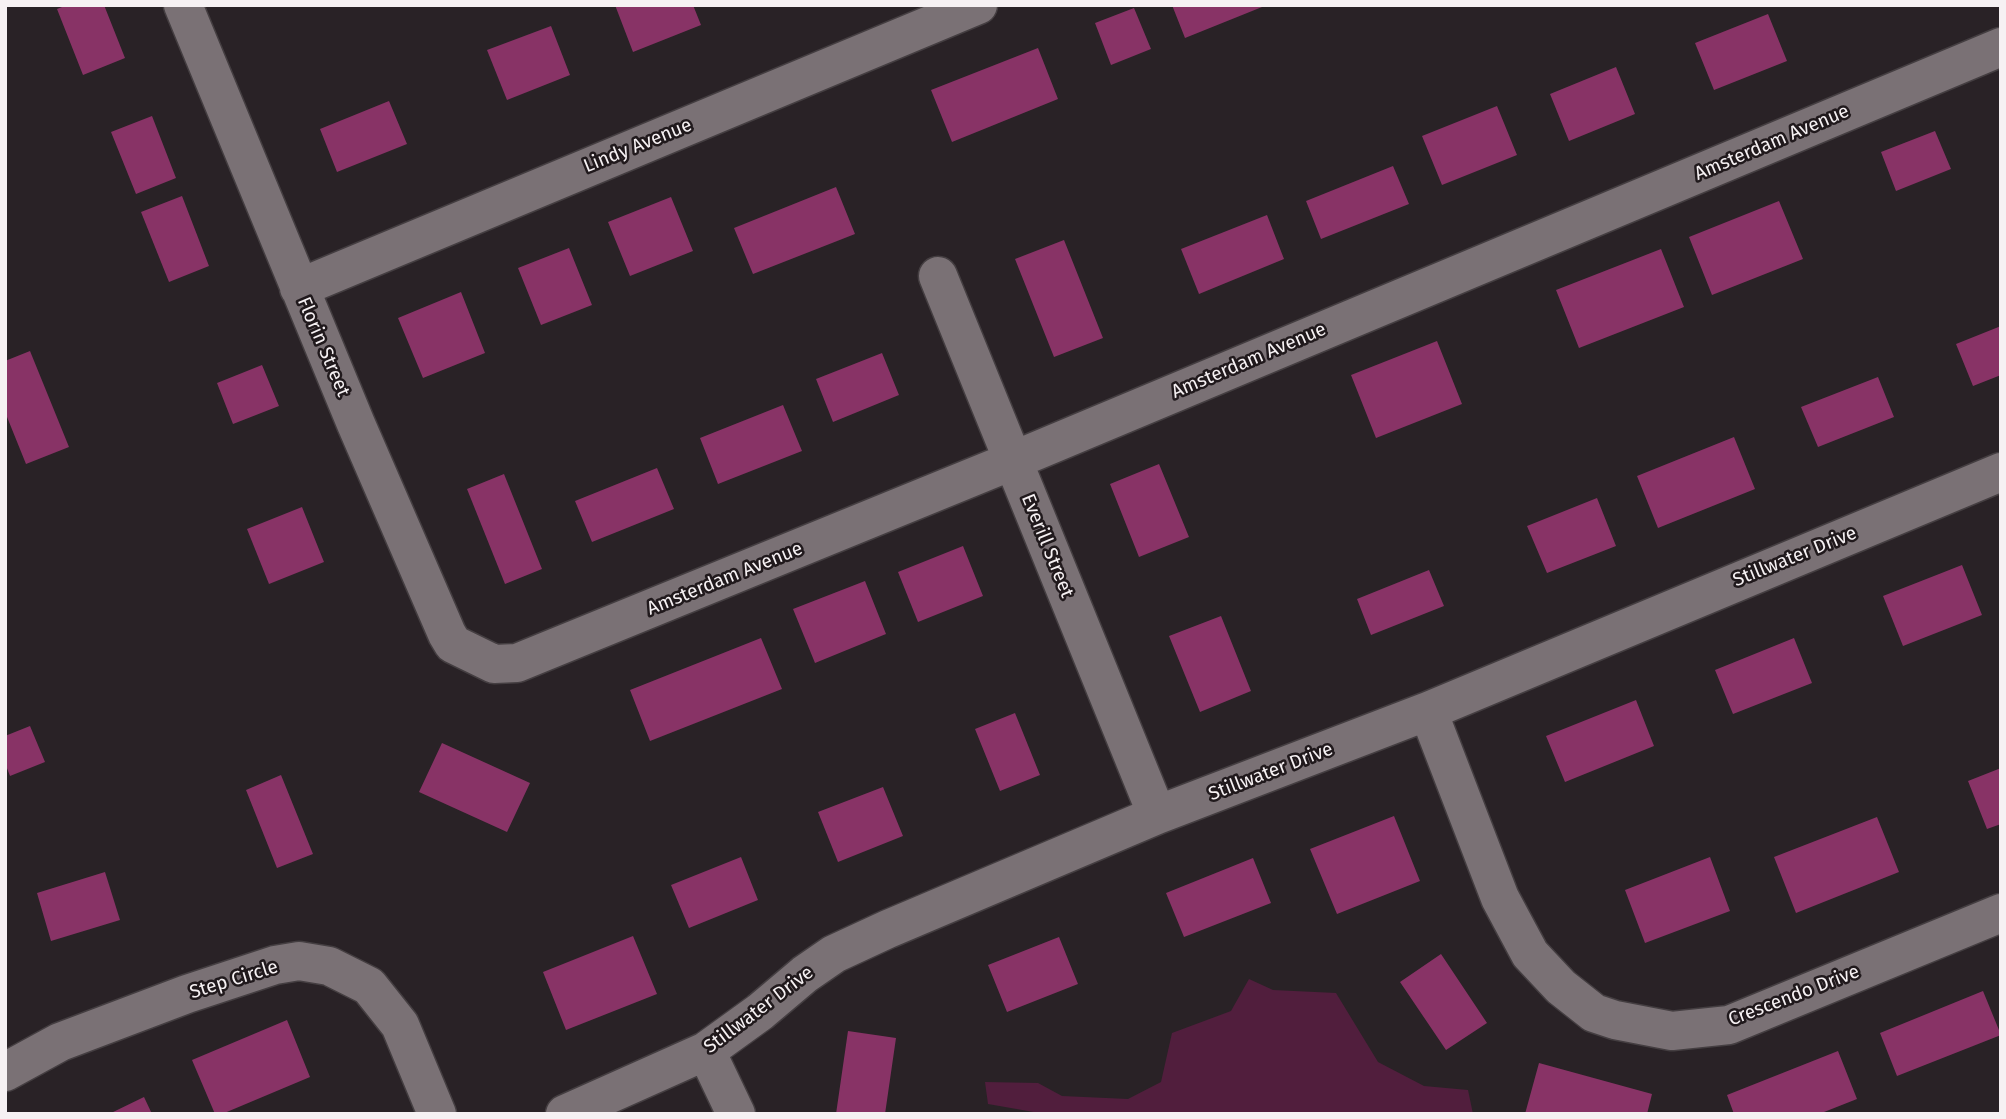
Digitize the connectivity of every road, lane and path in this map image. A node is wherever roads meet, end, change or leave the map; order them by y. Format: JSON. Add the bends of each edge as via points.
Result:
{"nodes":[{"id":1,"x":183,"y":5,"type":"edge"},
{"id":2,"x":978,"y":5,"type":"edge"},
{"id":3,"x":2001,"y":47,"type":"edge"},
{"id":4,"x":938,"y":276,"type":"dead end"},
{"id":5,"x":299,"y":288,"type":"junction"},
{"id":6,"x":1012,"y":461,"type":"junction"},
{"id":7,"x":2001,"y":472,"type":"edge"},
{"id":8,"x":494,"y":664,"type":"joint"},
{"id":9,"x":1428,"y":711,"type":"junction"},
{"id":10,"x":1157,"y":815,"type":"junction"},
{"id":11,"x":2001,"y":913,"type":"edge"},
{"id":12,"x":706,"y":1051,"type":"junction"},
{"id":13,"x":5,"y":1072,"type":"edge"},
{"id":14,"x":437,"y":1114,"type":"edge"},
{"id":15,"x":565,"y":1114,"type":"edge"},
{"id":16,"x":736,"y":1114,"type":"edge"}],
"edges":[{"from":1,"to":5,"type":"street","name":"Florin Street"},
{"from":2,"to":5,"type":"street","name":"Lindy Avenue"},
{"from":3,"to":6,"type":"street","name":"Amsterdam Avenue"},
{"from":4,"to":6,"type":"street","name":"Everill Street"},
{"from":5,"to":8,"type":"street","name":"Florin Street","via":[[447,634],[453,644]]},
{"from":6,"to":8,"type":"street","name":"Amsterdam Avenue","via":[[517,663]]},
{"from":6,"to":10,"type":"street","name":"Everill Street"},
{"from":7,"to":9,"type":"street","name":"Stillwater Drive"},
{"from":9,"to":10,"type":"street","name":"Stillwater Drive"},
{"from":9,"to":11,"type":"street","name":"Crescendo Drive","via":[[1500,898],[1530,954],[1594,1013],[1672,1031],[1729,1025]]},
{"from":10,"to":12,"type":"street","name":"Stillwater Drive","via":[[834,954]]},
{"from":12,"to":15,"type":"street","name":"Stillwater Drive"},
{"from":12,"to":16,"type":"street"},
{"from":13,"to":14,"type":"street","name":"Step Circle","via":[[60,1042],[275,965],[299,961],[329,966],[369,986],[400,1025]]}]}
